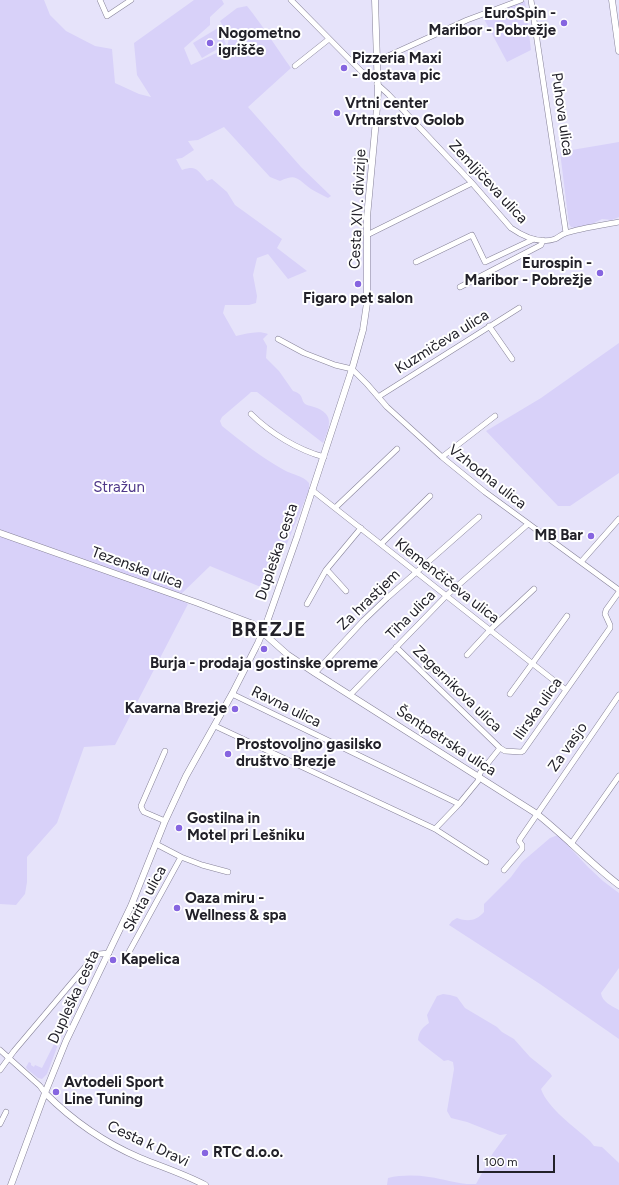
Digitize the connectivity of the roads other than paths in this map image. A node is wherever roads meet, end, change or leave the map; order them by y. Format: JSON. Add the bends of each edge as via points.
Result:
{"nodes":[{"id":1,"x":100,"y":0,"type":"edge"},
{"id":2,"x":131,"y":0,"type":"edge"},
{"id":3,"x":291,"y":0,"type":"edge"},
{"id":4,"x":375,"y":0,"type":"edge"},
{"id":5,"x":521,"y":0,"type":"edge"},
{"id":6,"x":531,"y":0,"type":"edge"},
{"id":7,"x":612,"y":0,"type":"edge"},
{"id":8,"x":329,"y":40,"type":"junction"},
{"id":9,"x":619,"y":51,"type":"edge"},
{"id":10,"x":377,"y":61,"type":"junction"},
{"id":11,"x":295,"y":66,"type":"dead end"},
{"id":12,"x":377,"y":76,"type":"junction"},
{"id":13,"x":377,"y":84,"type":"junction"},
{"id":14,"x":472,"y":183,"type":"junction"},
{"id":15,"x":619,"y":222,"type":"edge"},
{"id":16,"x":566,"y":233,"type":"junction"},
{"id":17,"x":367,"y":235,"type":"junction"},
{"id":18,"x":534,"y":239,"type":"junction"},
{"id":19,"x":543,"y":240,"type":"junction"},
{"id":20,"x":416,"y":262,"type":"dead end"},
{"id":21,"x":460,"y":287,"type":"dead end"},
{"id":22,"x":519,"y":308,"type":"dead end"},
{"id":23,"x":489,"y":326,"type":"junction"},
{"id":24,"x":278,"y":338,"type":"dead end"},
{"id":25,"x":512,"y":359,"type":"dead end"},
{"id":26,"x":352,"y":369,"type":"junction"},
{"id":27,"x":378,"y":397,"type":"junction"},
{"id":28,"x":251,"y":414,"type":"dead end"},
{"id":29,"x":495,"y":416,"type":"dead end"},
{"id":30,"x":397,"y":448,"type":"dead end"},
{"id":31,"x":324,"y":457,"type":"junction"},
{"id":32,"x":442,"y":457,"type":"junction"},
{"id":33,"x":312,"y":490,"type":"junction"},
{"id":34,"x":430,"y":496,"type":"dead end"},
{"id":35,"x":335,"y":508,"type":"junction"},
{"id":36,"x":479,"y":517,"type":"dead end"},
{"id":37,"x":619,"y":519,"type":"edge"},
{"id":38,"x":528,"y":524,"type":"junction"},
{"id":39,"x":361,"y":528,"type":"junction"},
{"id":40,"x":0,"y":533,"type":"edge"},
{"id":41,"x":381,"y":544,"type":"junction"},
{"id":42,"x":581,"y":562,"type":"junction"},
{"id":43,"x":327,"y":570,"type":"junction"},
{"id":44,"x":416,"y":571,"type":"junction"},
{"id":45,"x":534,"y":589,"type":"dead end"},
{"id":46,"x":346,"y":591,"type":"dead end"},
{"id":47,"x":619,"y":591,"type":"edge"},
{"id":48,"x":447,"y":595,"type":"junction"},
{"id":49,"x":308,"y":604,"type":"dead end"},
{"id":50,"x":568,"y":616,"type":"dead end"},
{"id":51,"x":490,"y":630,"type":"junction"},
{"id":52,"x":262,"y":631,"type":"junction"},
{"id":53,"x":396,"y":647,"type":"junction"},
{"id":54,"x":467,"y":655,"type":"dead end"},
{"id":55,"x":532,"y":664,"type":"junction"},
{"id":56,"x":315,"y":673,"type":"junction"},
{"id":57,"x":566,"y":690,"type":"junction"},
{"id":58,"x":232,"y":694,"type":"junction"},
{"id":59,"x":510,"y":694,"type":"dead end"},
{"id":60,"x":619,"y":694,"type":"edge"},
{"id":61,"x":350,"y":695,"type":"junction"},
{"id":62,"x":215,"y":726,"type":"junction"},
{"id":63,"x":500,"y":748,"type":"junction"},
{"id":64,"x":165,"y":751,"type":"dead end"},
{"id":65,"x":619,"y":776,"type":"edge"},
{"id":66,"x":479,"y":778,"type":"junction"},
{"id":67,"x":459,"y":804,"type":"junction"},
{"id":68,"x":537,"y":814,"type":"junction"},
{"id":69,"x":165,"y":821,"type":"junction"},
{"id":70,"x":435,"y":829,"type":"junction"},
{"id":71,"x":156,"y":844,"type":"junction"},
{"id":72,"x":571,"y":844,"type":"junction"},
{"id":73,"x":181,"y":858,"type":"junction"},
{"id":74,"x":486,"y":862,"type":"dead end"},
{"id":75,"x":504,"y":870,"type":"dead end"},
{"id":76,"x":228,"y":872,"type":"dead end"},
{"id":77,"x":619,"y":884,"type":"edge"},
{"id":78,"x":129,"y":952,"type":"dead end"},
{"id":79,"x":109,"y":953,"type":"junction"},
{"id":80,"x":0,"y":1050,"type":"edge"},
{"id":81,"x":8,"y":1058,"type":"junction"},
{"id":82,"x":0,"y":1070,"type":"edge"},
{"id":83,"x":45,"y":1093,"type":"junction"},
{"id":84,"x":6,"y":1112,"type":"dead end"},
{"id":85,"x":0,"y":1124,"type":"edge"},
{"id":86,"x":11,"y":1185,"type":"edge"},
{"id":87,"x":205,"y":1185,"type":"edge"}],
"edges":[{"from":1,"to":2,"type":"street","via":[[107,16]]},
{"from":3,"to":8,"type":"street"},
{"from":4,"to":10,"type":"street","name":"Cesta XIV. divizije"},
{"from":5,"to":10,"type":"street","via":[[468,20]]},
{"from":6,"to":16,"type":"street","name":"Puhova ulica"},
{"from":7,"to":9,"type":"street"},
{"from":8,"to":11,"type":"street"},
{"from":8,"to":12,"type":"street","via":[[362,72]]},
{"from":10,"to":12,"type":"street","name":"Cesta XIV. divizije"},
{"from":12,"to":13,"type":"street","name":"Cesta XIV. divizije"},
{"from":13,"to":14,"type":"street","name":"Zemljičeva ulica"},
{"from":13,"to":17,"type":"street","name":"Cesta XIV. divizije"},
{"from":14,"to":17,"type":"street"},
{"from":14,"to":18,"type":"street","name":"Zemljičeva ulica","via":[[511,228]]},
{"from":15,"to":16,"type":"street","name":"Zemljičeva ulica"},
{"from":16,"to":19,"type":"street","name":"Zemljičeva ulica","via":[[554,239]]},
{"from":17,"to":26,"type":"street","name":"Cesta XIV. divizije","via":[[367,311]]},
{"from":18,"to":19,"type":"street","name":"Zemljičeva ulica"},
{"from":18,"to":20,"type":"street","name":"Zemljičeva ulica","via":[[485,262],[472,235]]},
{"from":19,"to":21,"type":"street","name":"Zemljičeva ulica","via":[[542,245]]},
{"from":22,"to":23,"type":"street","name":"Kuzmičeva ulica"},
{"from":23,"to":25,"type":"street"},
{"from":23,"to":27,"type":"street","name":"Kuzmičeva ulica"},
{"from":24,"to":26,"type":"street","via":[[304,353]]},
{"from":26,"to":27,"type":"street","name":"Vzhodna ulica"},
{"from":26,"to":31,"type":"street","name":"Dupleška cesta"},
{"from":27,"to":32,"type":"street","name":"Vzhodna ulica","via":[[396,417]]},
{"from":28,"to":31,"type":"street","via":[[302,449]]},
{"from":29,"to":32,"type":"street"},
{"from":30,"to":35,"type":"street"},
{"from":31,"to":33,"type":"street","name":"Dupleška cesta"},
{"from":32,"to":38,"type":"street","name":"Vzhodna ulica"},
{"from":33,"to":35,"type":"street","name":"Klemenčičeva ulica"},
{"from":33,"to":52,"type":"street","name":"Dupleška cesta"},
{"from":34,"to":41,"type":"street"},
{"from":35,"to":39,"type":"street","name":"Klemenčičeva ulica"},
{"from":36,"to":44,"type":"street","name":"Za hrastjem"},
{"from":37,"to":42,"type":"street"},
{"from":38,"to":42,"type":"street","name":"Vzhodna ulica"},
{"from":38,"to":48,"type":"street","name":"Tiha ulica"},
{"from":39,"to":41,"type":"street","name":"Klemenčičeva ulica"},
{"from":39,"to":43,"type":"street"},
{"from":40,"to":52,"type":"street","name":"Tezenska ulica","via":[[198,603],[253,624]]},
{"from":41,"to":44,"type":"street","name":"Klemenčičeva ulica"},
{"from":42,"to":47,"type":"street","name":"Vzhodna ulica"},
{"from":43,"to":46,"type":"street"},
{"from":43,"to":49,"type":"street"},
{"from":44,"to":48,"type":"street","name":"Klemenčičeva ulica"},
{"from":44,"to":56,"type":"street","name":"Za hrastjem","via":[[363,621]]},
{"from":45,"to":51,"type":"street"},
{"from":47,"to":57,"type":"street","name":"Ilirska ulica","via":[[605,614],[610,628]]},
{"from":48,"to":51,"type":"street","name":"Klemenčičeva ulica"},
{"from":48,"to":53,"type":"street","name":"Tiha ulica"},
{"from":50,"to":55,"type":"street"},
{"from":51,"to":54,"type":"street"},
{"from":51,"to":55,"type":"street","name":"Klemenčičeva ulica"},
{"from":52,"to":56,"type":"street","name":"Šentpetrska ulica","via":[[288,655]]},
{"from":52,"to":58,"type":"street","name":"Dupleška cesta"},
{"from":53,"to":61,"type":"street","name":"Tiha ulica"},
{"from":53,"to":63,"type":"street","name":"Zagernikova ulica"},
{"from":55,"to":57,"type":"street","name":"Klemenčičeva ulica"},
{"from":55,"to":59,"type":"street"},
{"from":56,"to":61,"type":"street","name":"Šentpetrska ulica"},
{"from":57,"to":63,"type":"street","name":"Ilirska ulica","via":[[524,751],[505,751]]},
{"from":58,"to":62,"type":"street","name":"Dupleška cesta"},
{"from":58,"to":67,"type":"street","name":"Ravna ulica"},
{"from":60,"to":68,"type":"street","name":"Za vasjo"},
{"from":61,"to":66,"type":"street","name":"Šentpetrska ulica"},
{"from":62,"to":69,"type":"street","name":"Dupleška cesta","via":[[186,776]]},
{"from":62,"to":70,"type":"street"},
{"from":63,"to":66,"type":"street","name":"Ilirska ulica","via":[[480,773]]},
{"from":64,"to":69,"type":"street","via":[[141,806],[144,812]]},
{"from":65,"to":72,"type":"street"},
{"from":66,"to":67,"type":"street","name":"Ilirska ulica"},
{"from":66,"to":68,"type":"street","name":"Šentpetrska ulica"},
{"from":67,"to":70,"type":"street","name":"Ilirska ulica"},
{"from":68,"to":72,"type":"street","name":"Šentpetrska ulica"},
{"from":68,"to":75,"type":"street","name":"Za vasjo","via":[[520,839],[522,849]]},
{"from":69,"to":71,"type":"street","name":"Dupleška cesta"},
{"from":70,"to":74,"type":"street"},
{"from":71,"to":73,"type":"street"},
{"from":71,"to":79,"type":"street","name":"Dupleška cesta"},
{"from":72,"to":77,"type":"street","name":"Šentpetrska ulica"},
{"from":73,"to":76,"type":"street"},
{"from":73,"to":78,"type":"street","name":"Skrita ulica"},
{"from":79,"to":81,"type":"street","via":[[99,954],[91,960]]},
{"from":79,"to":83,"type":"street","name":"Dupleška cesta","via":[[75,1021]]},
{"from":80,"to":81,"type":"street"},
{"from":81,"to":82,"type":"street"},
{"from":81,"to":83,"type":"street"},
{"from":83,"to":86,"type":"street","name":"Dupleška cesta"},
{"from":83,"to":87,"type":"street","name":"Cesta k Dravi","via":[[67,1114],[102,1138],[140,1158]]},
{"from":84,"to":85,"type":"street"}]}
